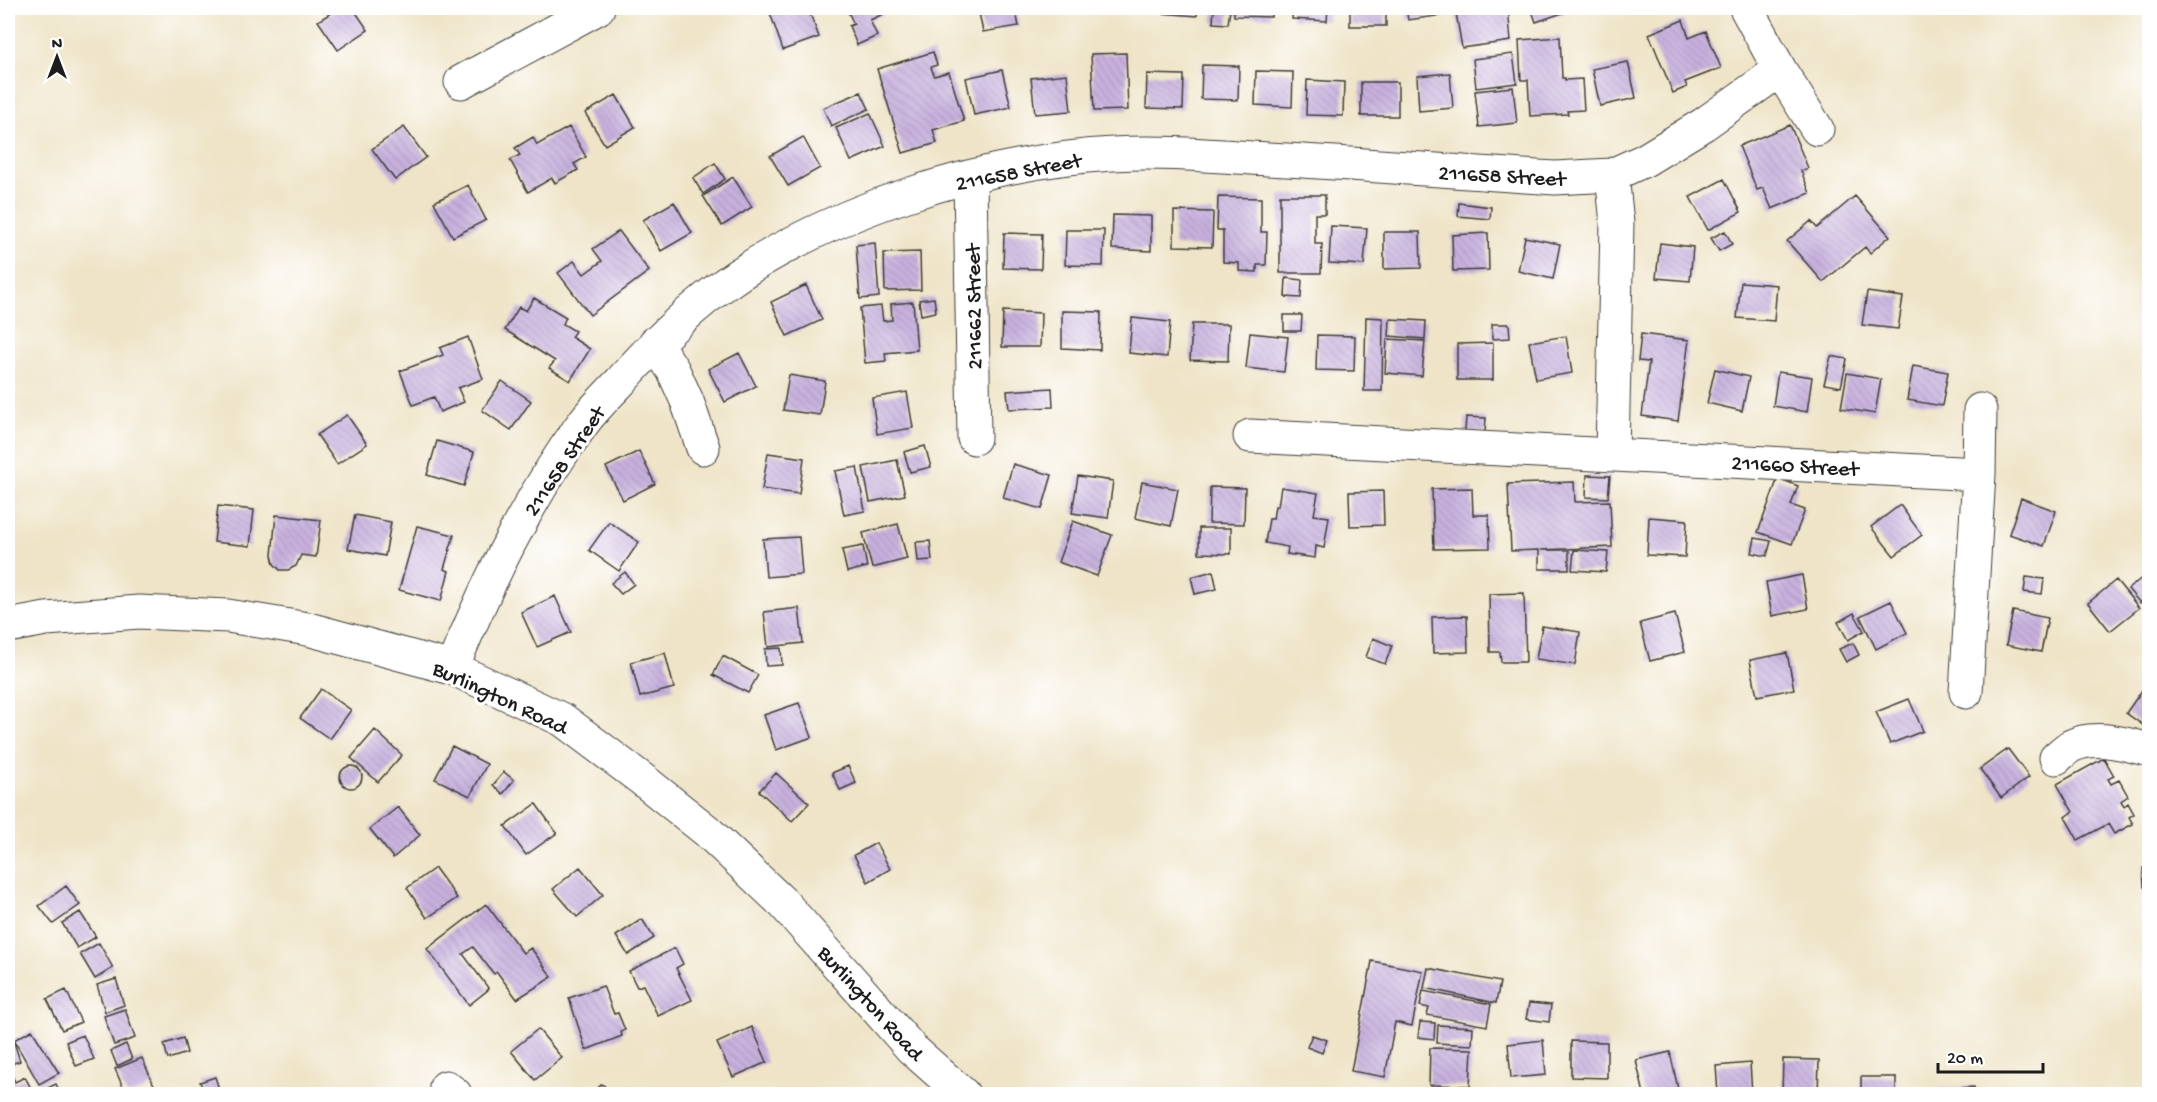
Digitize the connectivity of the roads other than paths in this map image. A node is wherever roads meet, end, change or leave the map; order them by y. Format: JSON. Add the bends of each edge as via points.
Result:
{"nodes":[{"id":1,"x":598,"y":8,"type":"edge"},
{"id":2,"x":1746,"y":8,"type":"edge"},
{"id":3,"x":1780,"y":70,"type":"junction"},
{"id":4,"x":461,"y":82,"type":"dead end"},
{"id":5,"x":1817,"y":129,"type":"dead end"},
{"id":6,"x":1612,"y":175,"type":"junction"},
{"id":7,"x":970,"y":177,"type":"junction"},
{"id":8,"x":655,"y":343,"type":"junction"},
{"id":9,"x":1980,"y":410,"type":"dead end"},
{"id":10,"x":1250,"y":436,"type":"dead end"},
{"id":11,"x":974,"y":438,"type":"dead end"},
{"id":12,"x":703,"y":448,"type":"dead end"},
{"id":13,"x":1612,"y":454,"type":"junction"},
{"id":14,"x":1979,"y":474,"type":"junction"},
{"id":15,"x":8,"y":626,"type":"edge"},
{"id":16,"x":452,"y":668,"type":"junction"},
{"id":17,"x":1966,"y":692,"type":"dead end"},
{"id":18,"x":2150,"y":750,"type":"edge"},
{"id":19,"x":2056,"y":758,"type":"dead end"},
{"id":20,"x":963,"y":1095,"type":"edge"}],
"edges":[{"from":1,"to":4,"type":"street"},
{"from":2,"to":3,"type":"street"},
{"from":3,"to":5,"type":"street"},
{"from":3,"to":6,"type":"street","name":"211658 Street","via":[[1694,130]]},
{"from":6,"to":7,"type":"street","name":"211658 Street","via":[[1555,178],[1204,155],[1114,154],[1048,160]]},
{"from":6,"to":13,"type":"street","via":[[1617,224]]},
{"from":7,"to":8,"type":"street","name":"211658 Street","via":[[871,207],[773,252],[717,290]]},
{"from":7,"to":11,"type":"street","name":"211662 Street"},
{"from":8,"to":12,"type":"street","via":[[673,370]]},
{"from":8,"to":16,"type":"street","name":"211658 Street","via":[[582,424],[531,503],[480,599]]},
{"from":9,"to":14,"type":"street"},
{"from":10,"to":13,"type":"street","name":"211660 Street"},
{"from":13,"to":14,"type":"street","name":"211660 Street"},
{"from":14,"to":17,"type":"street"},
{"from":15,"to":16,"type":"street","name":"Burlington Road","via":[[139,612],[228,616],[308,629]]},
{"from":16,"to":20,"type":"street","name":"Burlington Road","via":[[562,720],[707,831],[784,904],[912,1049]]},
{"from":18,"to":19,"type":"street","via":[[2091,740],[2071,746]]}]}
